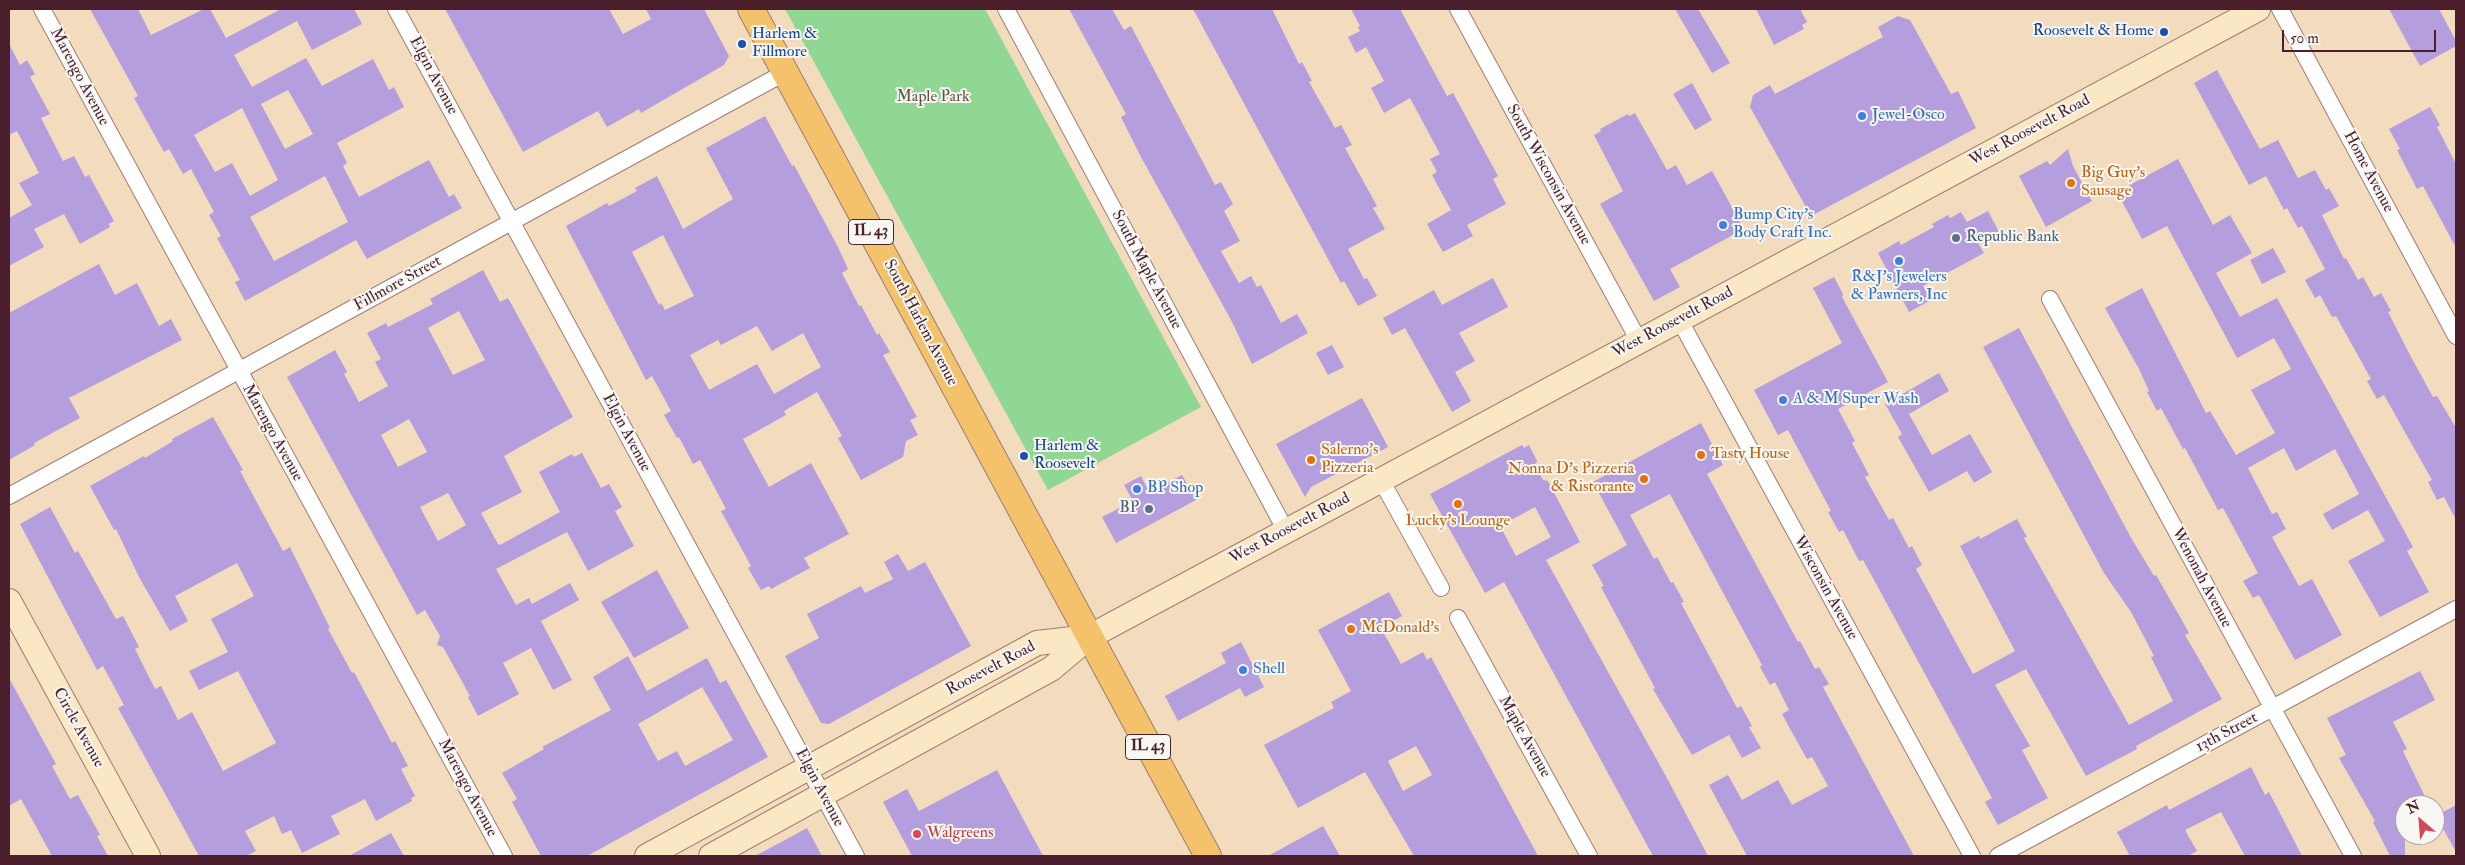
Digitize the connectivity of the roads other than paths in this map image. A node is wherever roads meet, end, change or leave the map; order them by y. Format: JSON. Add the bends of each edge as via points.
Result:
{"nodes":[{"id":1,"x":42,"y":9,"type":"edge"},
{"id":2,"x":396,"y":9,"type":"edge"},
{"id":3,"x":751,"y":9,"type":"edge"},
{"id":4,"x":1006,"y":9,"type":"edge"},
{"id":5,"x":1458,"y":9,"type":"edge"},
{"id":6,"x":2258,"y":9,"type":"edge"},
{"id":7,"x":2280,"y":9,"type":"edge"},
{"id":8,"x":786,"y":72,"type":"junction"},
{"id":9,"x":512,"y":222,"type":"junction"},
{"id":10,"x":2050,"y":299,"type":"dead end"},
{"id":11,"x":1680,"y":319,"type":"junction"},
{"id":12,"x":2456,"y":336,"type":"edge"},
{"id":13,"x":1639,"y":341,"type":"junction"},
{"id":14,"x":238,"y":371,"type":"junction"},
{"id":15,"x":1381,"y":480,"type":"junction"},
{"id":16,"x":9,"y":496,"type":"edge"},
{"id":17,"x":1286,"y":531,"type":"junction"},
{"id":18,"x":1441,"y":588,"type":"dead end"},
{"id":19,"x":9,"y":601,"type":"edge"},
{"id":20,"x":2456,"y":609,"type":"edge"},
{"id":21,"x":1458,"y":618,"type":"dead end"},
{"id":22,"x":1088,"y":637,"type":"junction"},
{"id":23,"x":2272,"y":708,"type":"junction"},
{"id":24,"x":808,"y":768,"type":"junction"},
{"id":25,"x":823,"y":795,"type":"junction"},
{"id":26,"x":148,"y":856,"type":"edge"},
{"id":27,"x":504,"y":856,"type":"edge"},
{"id":28,"x":646,"y":856,"type":"edge"},
{"id":29,"x":711,"y":856,"type":"edge"},
{"id":30,"x":856,"y":856,"type":"edge"},
{"id":31,"x":1208,"y":856,"type":"edge"},
{"id":32,"x":1589,"y":856,"type":"edge"},
{"id":33,"x":1972,"y":856,"type":"edge"},
{"id":34,"x":1998,"y":856,"type":"edge"},
{"id":35,"x":2353,"y":856,"type":"edge"}],
"edges":[{"from":1,"to":14,"type":"street","name":"Marengo Avenue"},
{"from":2,"to":9,"type":"street","name":"Elgin Avenue"},
{"from":3,"to":8,"type":"main road","name":"South Harlem Avenue","number":"IL 43"},
{"from":4,"to":17,"type":"street","name":"South Maple Avenue"},
{"from":5,"to":13,"type":"street","name":"South Wisconsin Avenue"},
{"from":6,"to":11,"type":"main road","name":"West Roosevelt Road"},
{"from":7,"to":12,"type":"street","name":"Home Avenue"},
{"from":8,"to":9,"type":"street","name":"Fillmore Street"},
{"from":8,"to":22,"type":"main road","name":"South Harlem Avenue","number":"IL 43"},
{"from":9,"to":14,"type":"street","name":"Fillmore Street"},
{"from":9,"to":24,"type":"street","name":"Elgin Avenue"},
{"from":10,"to":23,"type":"street","name":"Wenonah Avenue"},
{"from":11,"to":13,"type":"main road","name":"West Roosevelt Road"},
{"from":11,"to":33,"type":"street","name":"Wisconsin Avenue"},
{"from":13,"to":15,"type":"main road","name":"West Roosevelt Road"},
{"from":14,"to":16,"type":"street","name":"Fillmore Street"},
{"from":14,"to":27,"type":"street","name":"Marengo Avenue"},
{"from":15,"to":17,"type":"main road","name":"West Roosevelt Road"},
{"from":15,"to":18,"type":"street"},
{"from":17,"to":22,"type":"main road","name":"West Roosevelt Road"},
{"from":19,"to":26,"type":"main road","name":"Circle Avenue"},
{"from":20,"to":23,"type":"street","name":"13th Street"},
{"from":21,"to":32,"type":"street","name":"Maple Avenue"},
{"from":22,"to":24,"type":"main road","name":"Roosevelt Road","via":[[1037,643]]},
{"from":22,"to":25,"type":"main road","name":"Roosevelt Road","via":[[1051,669]]},
{"from":22,"to":31,"type":"main road","number":"IL 43"},
{"from":23,"to":34,"type":"street","name":"13th Street"},
{"from":23,"to":35,"type":"street","name":"Wenonah Avenue"},
{"from":24,"to":25,"type":"street","name":"Elgin Avenue"},
{"from":24,"to":28,"type":"main road","name":"Roosevelt Road"},
{"from":25,"to":29,"type":"main road","name":"Roosevelt Road"},
{"from":25,"to":30,"type":"street","name":"Elgin Avenue"}]}
